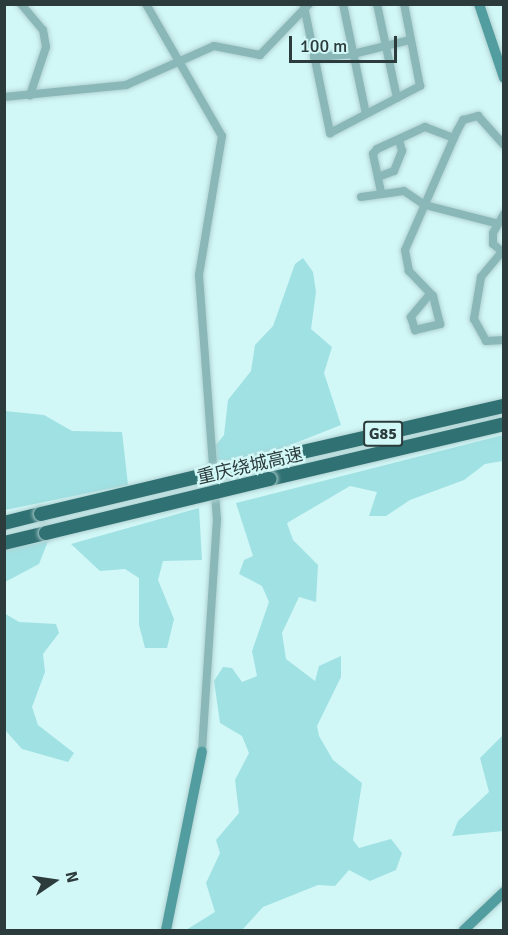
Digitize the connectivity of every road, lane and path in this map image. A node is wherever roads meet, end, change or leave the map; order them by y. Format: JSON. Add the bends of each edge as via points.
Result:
{"nodes":[{"id":1,"x":21,"y":4,"type":"edge"},
{"id":2,"x":146,"y":4,"type":"edge"},
{"id":3,"x":303,"y":4,"type":"edge"},
{"id":4,"x":309,"y":4,"type":"edge"},
{"id":5,"x":343,"y":4,"type":"edge"},
{"id":6,"x":377,"y":4,"type":"edge"},
{"id":7,"x":404,"y":4,"type":"edge"},
{"id":8,"x":479,"y":4,"type":"edge"},
{"id":9,"x":410,"y":40,"type":"junction"},
{"id":10,"x":353,"y":54,"type":"junction"},
{"id":11,"x":314,"y":57,"type":"junction"},
{"id":12,"x":179,"y":62,"type":"junction"},
{"id":13,"x":504,"y":78,"type":"edge"},
{"id":14,"x":30,"y":94,"type":"junction"},
{"id":15,"x":4,"y":97,"type":"edge"},
{"id":16,"x":397,"y":98,"type":"junction"},
{"id":17,"x":366,"y":114,"type":"junction"},
{"id":18,"x":454,"y":138,"type":"junction"},
{"id":19,"x":399,"y":140,"type":"dead end"},
{"id":20,"x":504,"y":145,"type":"edge"},
{"id":21,"x":378,"y":177,"type":"junction"},
{"id":22,"x":381,"y":192,"type":"dead end"},
{"id":23,"x":361,"y":197,"type":"dead end"},
{"id":24,"x":425,"y":205,"type":"junction"},
{"id":25,"x":504,"y":214,"type":"edge"},
{"id":26,"x":495,"y":223,"type":"junction"},
{"id":27,"x":502,"y":253,"type":"edge"},
{"id":28,"x":430,"y":294,"type":"junction"},
{"id":29,"x":504,"y":340,"type":"edge"},
{"id":30,"x":504,"y":406,"type":"edge"},
{"id":31,"x":504,"y":424,"type":"edge"},
{"id":32,"x":4,"y":523,"type":"edge"},
{"id":33,"x":4,"y":543,"type":"edge"},
{"id":34,"x":202,"y":752,"type":"joint"},
{"id":35,"x":504,"y":892,"type":"edge"},
{"id":36,"x":166,"y":930,"type":"edge"},
{"id":37,"x":464,"y":930,"type":"edge"}],
"edges":[{"from":1,"to":14,"type":"street","via":[[43,30],[46,47]]},
{"from":2,"to":12,"type":"street"},
{"from":3,"to":11,"type":"street"},
{"from":4,"to":12,"type":"street","via":[[260,55],[213,46]]},
{"from":5,"to":10,"type":"street"},
{"from":6,"to":16,"type":"street"},
{"from":7,"to":9,"type":"street"},
{"from":8,"to":13,"type":"street"},
{"from":9,"to":10,"type":"street"},
{"from":9,"to":16,"type":"street","via":[[420,86]]},
{"from":10,"to":11,"type":"street"},
{"from":10,"to":17,"type":"street"},
{"from":11,"to":17,"type":"street","via":[[330,133]]},
{"from":12,"to":14,"type":"street","via":[[126,85]]},
{"from":12,"to":34,"type":"street","via":[[222,136],[199,275],[217,519]]},
{"from":14,"to":15,"type":"street"},
{"from":16,"to":17,"type":"street"},
{"from":18,"to":20,"type":"street","via":[[463,120],[478,116]]},
{"from":18,"to":21,"type":"street","via":[[425,127],[377,149]]},
{"from":18,"to":24,"type":"street"},
{"from":19,"to":21,"type":"street","via":[[402,151],[394,171]]},
{"from":21,"to":22,"type":"street"},
{"from":23,"to":24,"type":"street","via":[[404,191]]},
{"from":24,"to":26,"type":"street"},
{"from":24,"to":28,"type":"street","via":[[405,250],[409,272]]},
{"from":25,"to":26,"type":"street"},
{"from":26,"to":27,"type":"street","via":[[494,244]]},
{"from":27,"to":29,"type":"street","via":[[481,277],[474,319],[486,341]]},
{"from":28,"to":28,"type":"street","via":[[440,324],[415,330],[411,317]]},
{"from":30,"to":32,"type":"highway","name":"重庆绕城高速","number":"G85","bridge":true},
{"from":31,"to":33,"type":"highway","name":"重庆绕城高速","number":"G85","bridge":true},
{"from":34,"to":36,"type":"street"},
{"from":35,"to":37,"type":"street"}]}
